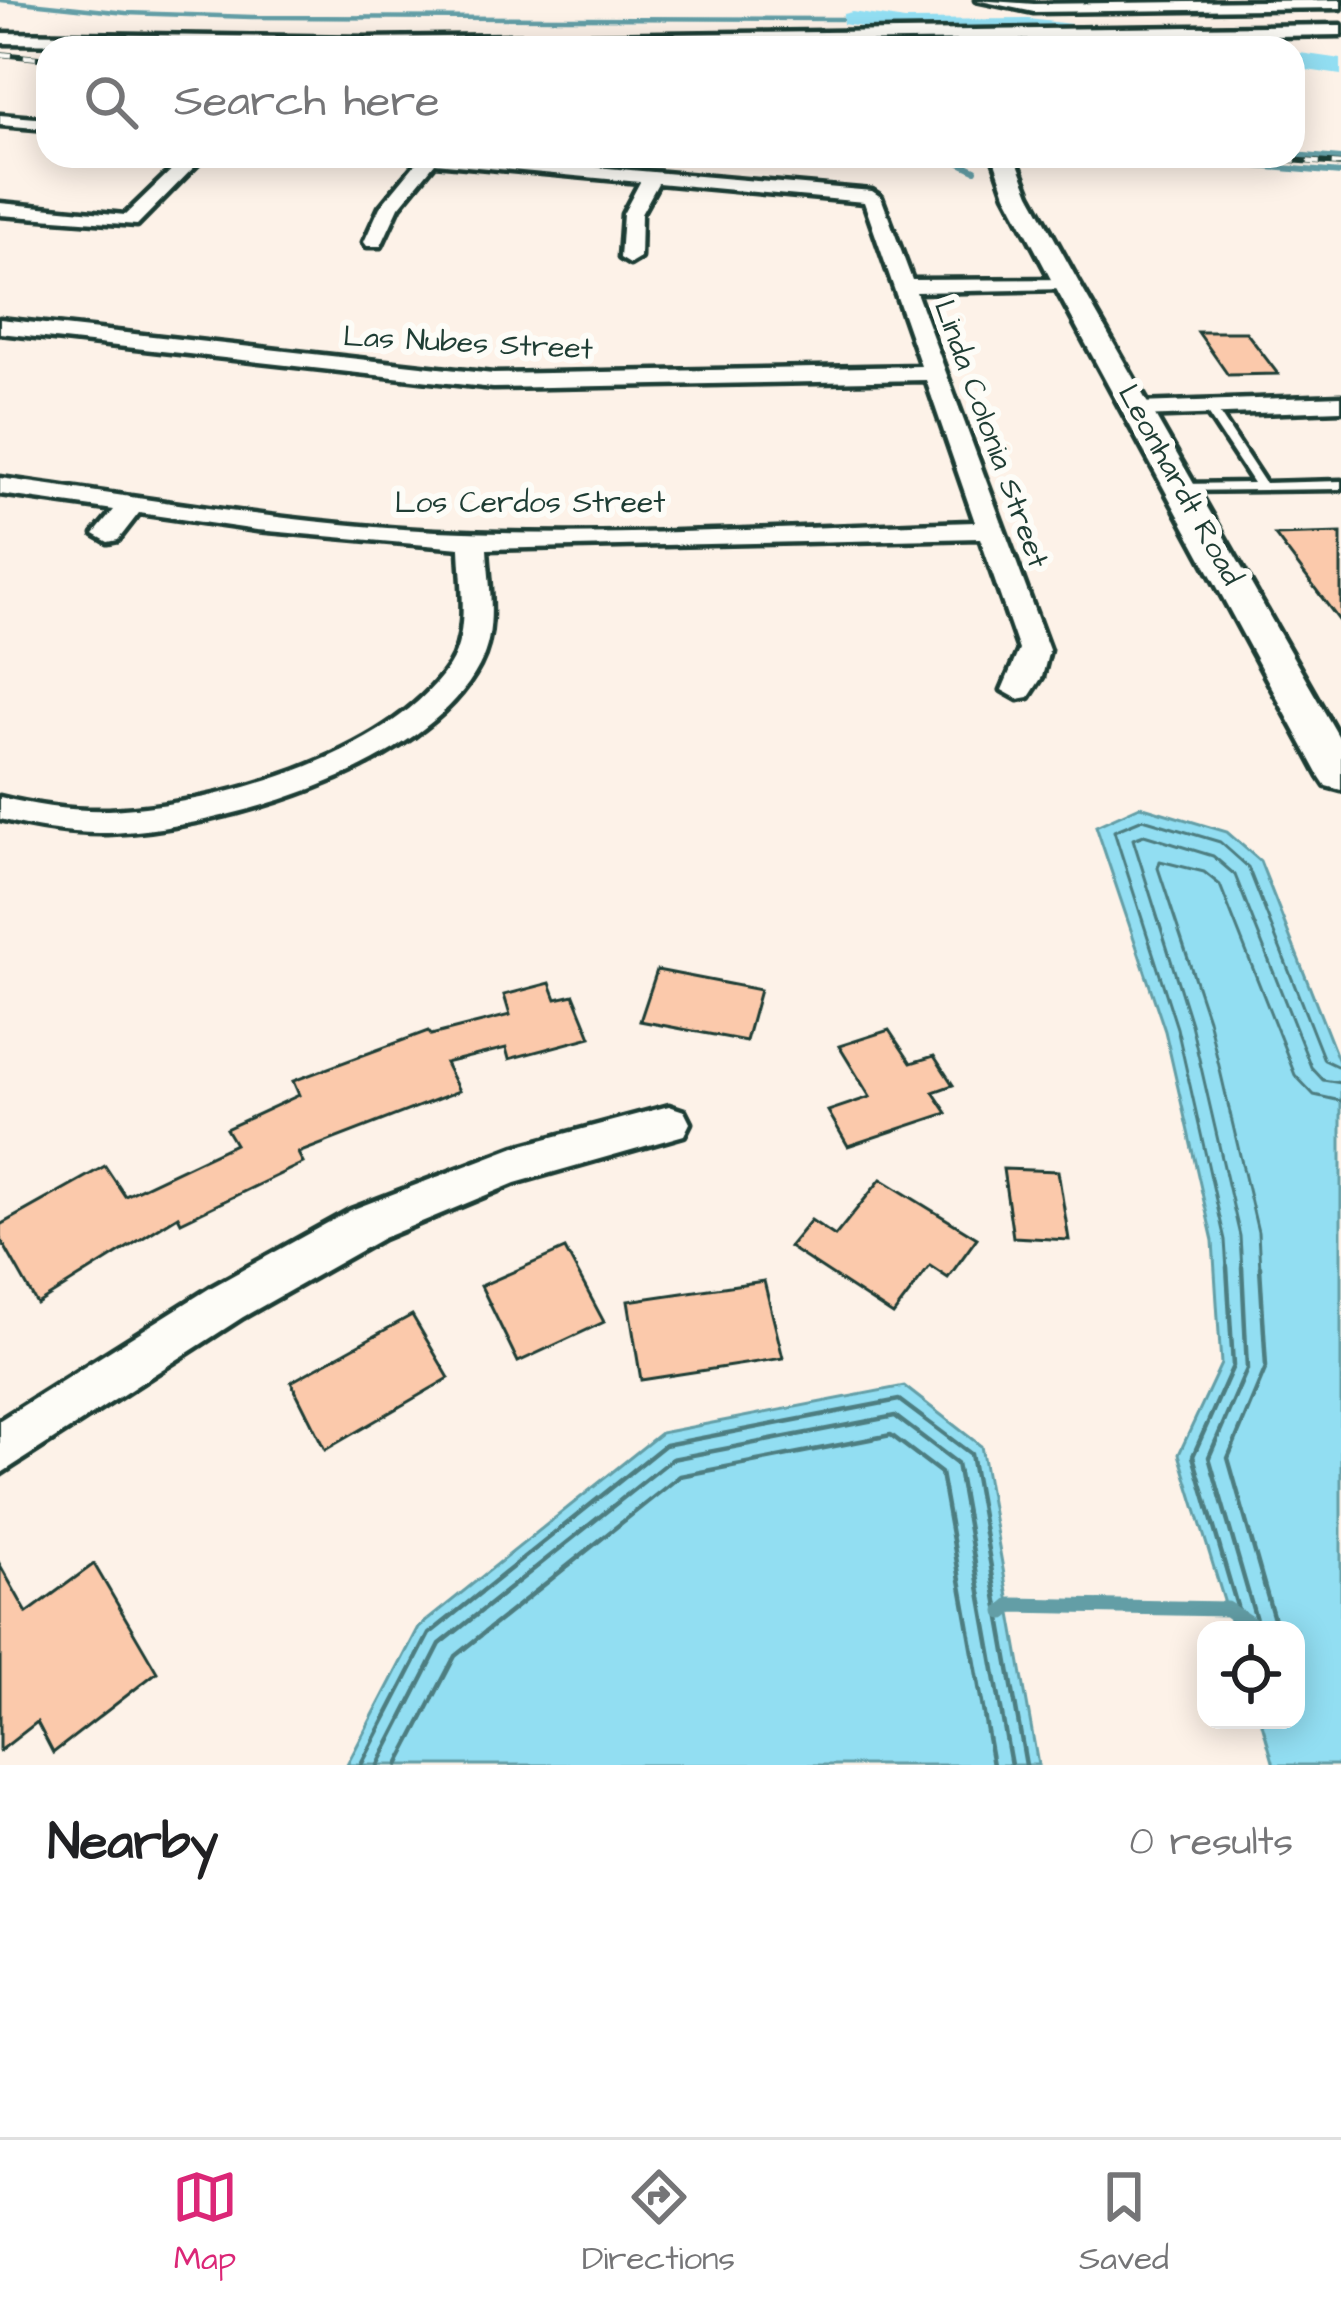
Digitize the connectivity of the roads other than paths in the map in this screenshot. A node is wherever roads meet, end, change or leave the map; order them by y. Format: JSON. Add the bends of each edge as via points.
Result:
{"nodes":[{"id":1,"x":982,"y":0,"type":"edge"},
{"id":2,"x":1341,"y":4,"type":"edge"},
{"id":3,"x":1341,"y":30,"type":"edge"},
{"id":4,"x":1044,"y":36,"type":"edge"},
{"id":5,"x":0,"y":38,"type":"edge"},
{"id":6,"x":36,"y":40,"type":"edge"},
{"id":7,"x":0,"y":120,"type":"edge"},
{"id":8,"x":36,"y":123,"type":"edge"},
{"id":9,"x":184,"y":168,"type":"edge"},
{"id":10,"x":413,"y":168,"type":"edge"},
{"id":11,"x":548,"y":168,"type":"edge"},
{"id":12,"x":996,"y":168,"type":"edge"},
{"id":13,"x":1008,"y":168,"type":"edge"},
{"id":14,"x":652,"y":177,"type":"junction"},
{"id":15,"x":1018,"y":194,"type":"junction"},
{"id":16,"x":0,"y":209,"type":"edge"},
{"id":17,"x":374,"y":242,"type":"dead end"},
{"id":18,"x":629,"y":258,"type":"dead end"},
{"id":19,"x":1066,"y":283,"type":"junction"},
{"id":20,"x":902,"y":286,"type":"junction"},
{"id":21,"x":0,"y":326,"type":"edge"},
{"id":22,"x":935,"y":373,"type":"junction"},
{"id":23,"x":1341,"y":403,"type":"edge"},
{"id":24,"x":1209,"y":407,"type":"junction"},
{"id":25,"x":1138,"y":410,"type":"junction"},
{"id":26,"x":1260,"y":484,"type":"junction"},
{"id":27,"x":1341,"y":485,"type":"edge"},
{"id":28,"x":0,"y":487,"type":"edge"},
{"id":29,"x":1181,"y":488,"type":"junction"},
{"id":30,"x":133,"y":505,"type":"junction"},
{"id":31,"x":991,"y":530,"type":"junction"},
{"id":32,"x":108,"y":534,"type":"dead end"},
{"id":33,"x":473,"y":541,"type":"junction"},
{"id":34,"x":1018,"y":690,"type":"dead end"},
{"id":35,"x":1341,"y":777,"type":"edge"},
{"id":36,"x":0,"y":808,"type":"edge"},
{"id":37,"x":670,"y":1124,"type":"dead end"},
{"id":38,"x":0,"y":1449,"type":"edge"}],
"edges":[{"from":1,"to":2,"type":"street"},
{"from":3,"to":4,"type":"street"},
{"from":5,"to":6,"type":"street"},
{"from":7,"to":8,"type":"street"},
{"from":9,"to":16,"type":"street","via":[[130,221]]},
{"from":10,"to":17,"type":"street"},
{"from":11,"to":14,"type":"street"},
{"from":12,"to":15,"type":"street","name":"Leonhardt Road"},
{"from":13,"to":15,"type":"street","name":"Leonhardt Road"},
{"from":14,"to":18,"type":"street","via":[[632,214]]},
{"from":14,"to":20,"type":"street","name":"Linda Colonia Street","via":[[872,197]]},
{"from":15,"to":19,"type":"street","name":"Leonhardt Road"},
{"from":19,"to":20,"type":"street"},
{"from":19,"to":25,"type":"street","name":"Leonhardt Road"},
{"from":20,"to":22,"type":"street","name":"Linda Colonia Street"},
{"from":21,"to":22,"type":"street","name":"Las Nubes Street","via":[[494,381]]},
{"from":22,"to":31,"type":"street","name":"Linda Colonia Street"},
{"from":23,"to":24,"type":"street"},
{"from":24,"to":25,"type":"street"},
{"from":24,"to":26,"type":"lane"},
{"from":25,"to":29,"type":"street","name":"Leonhardt Road"},
{"from":26,"to":27,"type":"lane"},
{"from":26,"to":29,"type":"lane"},
{"from":28,"to":30,"type":"street","name":"Los Cerdos Street"},
{"from":29,"to":35,"type":"street","name":"Leonhardt Road"},
{"from":30,"to":32,"type":"street"},
{"from":30,"to":33,"type":"street","name":"Los Cerdos Street"},
{"from":31,"to":33,"type":"street","name":"Los Cerdos Street"},
{"from":31,"to":34,"type":"street","name":"Linda Colonia Street","via":[[1034,650]]},
{"from":33,"to":36,"type":"street","via":[[476,625],[460,673],[418,720],[375,748],[310,777],[139,818]]},
{"from":37,"to":38,"type":"street","via":[[556,1150],[367,1224]]}]}
